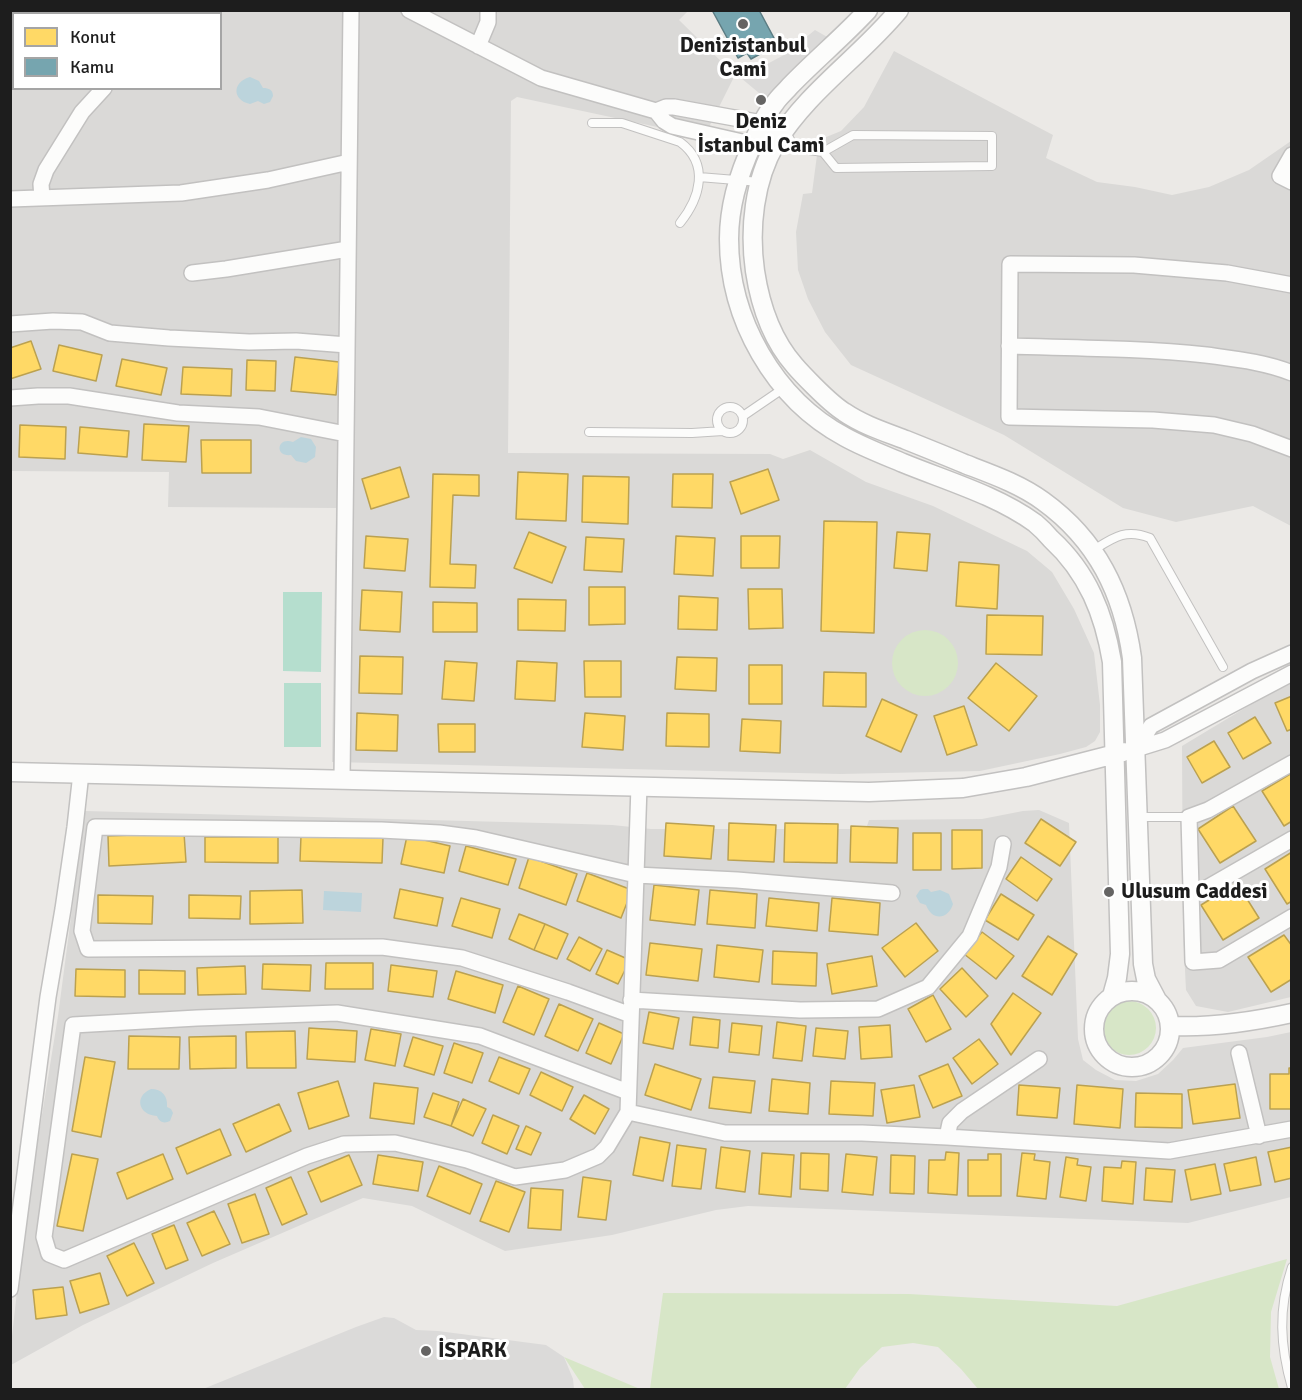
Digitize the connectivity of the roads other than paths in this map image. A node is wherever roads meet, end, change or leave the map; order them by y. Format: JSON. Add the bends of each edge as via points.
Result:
{"nodes":[{"id":1,"x":351,"y":10,"type":"edge"},
{"id":2,"x":409,"y":10,"type":"edge"},
{"id":3,"x":488,"y":10,"type":"edge"},
{"id":4,"x":868,"y":10,"type":"edge"},
{"id":5,"x":899,"y":10,"type":"edge"},
{"id":6,"x":478,"y":46,"type":"junction"},
{"id":7,"x":102,"y":90,"type":"edge"},
{"id":8,"x":656,"y":111,"type":"junction"},
{"id":9,"x":592,"y":123,"type":"dead end"},
{"id":10,"x":762,"y":123,"type":"junction"},
{"id":11,"x":784,"y":131,"type":"junction"},
{"id":12,"x":752,"y":144,"type":"junction"},
{"id":13,"x":795,"y":148,"type":"junction"},
{"id":14,"x":773,"y":149,"type":"junction"},
{"id":15,"x":823,"y":152,"type":"junction"},
{"id":16,"x":1292,"y":155,"type":"edge"},
{"id":17,"x":349,"y":162,"type":"junction"},
{"id":18,"x":699,"y":177,"type":"junction"},
{"id":19,"x":739,"y":180,"type":"junction"},
{"id":20,"x":760,"y":182,"type":"junction"},
{"id":21,"x":1292,"y":182,"type":"edge"},
{"id":22,"x":42,"y":198,"type":"junction"},
{"id":23,"x":10,"y":199,"type":"edge"},
{"id":24,"x":680,"y":224,"type":"dead end"},
{"id":25,"x":348,"y":249,"type":"junction"},
{"id":26,"x":192,"y":273,"type":"dead end"},
{"id":27,"x":1292,"y":285,"type":"edge"},
{"id":28,"x":10,"y":324,"type":"edge"},
{"id":29,"x":347,"y":345,"type":"junction"},
{"id":30,"x":1009,"y":346,"type":"junction"},
{"id":31,"x":1292,"y":373,"type":"edge"},
{"id":32,"x":784,"y":388,"type":"junction"},
{"id":33,"x":10,"y":398,"type":"edge"},
{"id":34,"x":743,"y":416,"type":"junction"},
{"id":35,"x":723,"y":431,"type":"junction"},
{"id":36,"x":589,"y":432,"type":"dead end"},
{"id":37,"x":346,"y":434,"type":"junction"},
{"id":38,"x":1292,"y":448,"type":"edge"},
{"id":39,"x":1092,"y":550,"type":"junction"},
{"id":40,"x":1292,"y":653,"type":"edge"},
{"id":41,"x":1223,"y":667,"type":"dead end"},
{"id":42,"x":1292,"y":674,"type":"edge"},
{"id":43,"x":1136,"y":748,"type":"junction"},
{"id":44,"x":1114,"y":754,"type":"junction"},
{"id":45,"x":1292,"y":763,"type":"edge"},
{"id":46,"x":10,"y":772,"type":"edge"},
{"id":47,"x":81,"y":773,"type":"junction"},
{"id":48,"x":342,"y":779,"type":"junction"},
{"id":49,"x":639,"y":786,"type":"junction"},
{"id":50,"x":1138,"y":817,"type":"junction"},
{"id":51,"x":1189,"y":817,"type":"junction"},
{"id":52,"x":1292,"y":839,"type":"edge"},
{"id":53,"x":1003,"y":844,"type":"dead end"},
{"id":54,"x":636,"y":874,"type":"junction"},
{"id":55,"x":1191,"y":889,"type":"junction"},
{"id":56,"x":892,"y":893,"type":"dead end"},
{"id":57,"x":1292,"y":917,"type":"edge"},
{"id":58,"x":1112,"y":996,"type":"junction"},
{"id":59,"x":1157,"y":1000,"type":"junction"},
{"id":60,"x":631,"y":1007,"type":"junction"},
{"id":61,"x":1292,"y":1013,"type":"edge"},
{"id":62,"x":1170,"y":1026,"type":"junction"},
{"id":63,"x":1239,"y":1053,"type":"dead end"},
{"id":64,"x":1039,"y":1059,"type":"dead end"},
{"id":65,"x":628,"y":1092,"type":"junction"},
{"id":66,"x":628,"y":1112,"type":"junction"},
{"id":67,"x":1292,"y":1129,"type":"edge"},
{"id":68,"x":1259,"y":1136,"type":"junction"},
{"id":69,"x":947,"y":1137,"type":"junction"},
{"id":70,"x":1292,"y":1268,"type":"edge"},
{"id":71,"x":10,"y":1289,"type":"edge"},
{"id":72,"x":1292,"y":1388,"type":"edge"}],
"edges":[{"from":1,"to":17,"type":"street"},
{"from":2,"to":6,"type":"street"},
{"from":3,"to":6,"type":"street","via":[[488,22]]},
{"from":4,"to":10,"type":"street","via":[[775,103]]},
{"from":5,"to":11,"type":"street","via":[[809,100]]},
{"from":6,"to":8,"type":"street","via":[[541,78]]},
{"from":7,"to":22,"type":"street","via":[[82,112],[46,170]]},
{"from":8,"to":10,"type":"street","via":[[674,107]]},
{"from":8,"to":12,"type":"street","via":[[672,126]]},
{"from":9,"to":18,"type":"lane","via":[[622,123],[680,142],[693,153]]},
{"from":10,"to":11,"type":"street"},
{"from":10,"to":12,"type":"street"},
{"from":11,"to":13,"type":"lane"},
{"from":11,"to":14,"type":"street"},
{"from":12,"to":14,"type":"street"},
{"from":12,"to":19,"type":"street"},
{"from":13,"to":14,"type":"lane"},
{"from":13,"to":15,"type":"lane"},
{"from":14,"to":20,"type":"street"},
{"from":15,"to":15,"type":"lane","via":[[853,135],[992,136],[992,166],[836,168]]},
{"from":16,"to":21,"type":"street","via":[[1280,176]]},
{"from":17,"to":22,"type":"street","via":[[268,180],[181,193]]},
{"from":17,"to":25,"type":"street"},
{"from":18,"to":19,"type":"lane"},
{"from":18,"to":24,"type":"lane","via":[[694,200]]},
{"from":19,"to":20,"type":"lane"},
{"from":19,"to":32,"type":"street","via":[[730,228],[732,279],[757,347]]},
{"from":20,"to":39,"type":"street","via":[[753,235],[757,284],[778,342],[794,365],[844,412],[874,428],[998,477],[1041,500],[1074,528]]},
{"from":22,"to":23,"type":"street"},
{"from":25,"to":26,"type":"street"},
{"from":25,"to":29,"type":"street"},
{"from":27,"to":30,"type":"street","via":[[1227,273],[1134,265],[1010,264]]},
{"from":28,"to":29,"type":"street","via":[[82,322],[110,333]]},
{"from":29,"to":37,"type":"street"},
{"from":30,"to":31,"type":"street","via":[[1170,351],[1242,359]]},
{"from":30,"to":38,"type":"street","via":[[1008,417],[1214,425]]},
{"from":32,"to":34,"type":"lane"},
{"from":32,"to":44,"type":"street","via":[[811,415],[846,438],[1008,507],[1036,524],[1057,544],[1089,586],[1108,638]]},
{"from":33,"to":37,"type":"street","via":[[69,396],[178,413],[259,417]]},
{"from":34,"to":35,"type":"lane","via":[[736,432]]},
{"from":34,"to":35,"type":"lane","via":[[737,408],[724,408],[717,415],[717,424]]},
{"from":35,"to":36,"type":"lane"},
{"from":37,"to":48,"type":"street"},
{"from":39,"to":41,"type":"lane","via":[[1125,533],[1150,538]]},
{"from":39,"to":43,"type":"street","via":[[1110,579],[1129,636]]},
{"from":40,"to":43,"type":"street","via":[[1151,726]]},
{"from":42,"to":43,"type":"street","via":[[1165,740]]},
{"from":43,"to":44,"type":"street"},
{"from":43,"to":50,"type":"street"},
{"from":44,"to":49,"type":"street","via":[[1026,777],[963,788],[869,792]]},
{"from":44,"to":58,"type":"street","via":[[1120,954]]},
{"from":45,"to":51,"type":"street"},
{"from":46,"to":47,"type":"street"},
{"from":47,"to":48,"type":"street"},
{"from":47,"to":71,"type":"street"},
{"from":48,"to":49,"type":"street"},
{"from":49,"to":54,"type":"street"},
{"from":50,"to":51,"type":"lane"},
{"from":50,"to":59,"type":"street","via":[[1143,964]]},
{"from":51,"to":55,"type":"street"},
{"from":52,"to":55,"type":"street","via":[[1205,889]]},
{"from":53,"to":60,"type":"street","via":[[999,867],[970,936],[928,987],[878,1010]]},
{"from":54,"to":56,"type":"street"},
{"from":54,"to":60,"type":"street"},
{"from":54,"to":60,"type":"street","via":[[439,833],[95,827],[82,931],[88,949],[382,947],[462,958],[568,992]]},
{"from":55,"to":57,"type":"street","via":[[1193,962],[1219,960]]},
{"from":58,"to":59,"type":"street","via":[[1131,990]]},
{"from":58,"to":62,"type":"street","via":[[1097,1012],[1094,1023],[1097,1044],[1110,1060],[1131,1067],[1151,1062],[1166,1046]]},
{"from":59,"to":62,"type":"street"},
{"from":60,"to":65,"type":"street"},
{"from":61,"to":62,"type":"street","via":[[1230,1025]]},
{"from":63,"to":68,"type":"street"},
{"from":64,"to":69,"type":"street","via":[[962,1111],[950,1123]]},
{"from":65,"to":66,"type":"street"},
{"from":65,"to":66,"type":"street","via":[[480,1036],[337,1013],[73,1025],[44,1237],[49,1254],[64,1260],[307,1156],[344,1144],[395,1143],[467,1160],[515,1177],[565,1170],[598,1156]]},
{"from":66,"to":69,"type":"street","via":[[725,1133]]},
{"from":67,"to":68,"type":"street"},
{"from":68,"to":69,"type":"street","via":[[1168,1151]]},
{"from":70,"to":72,"type":"lane","via":[[1281,1317]]}]}
